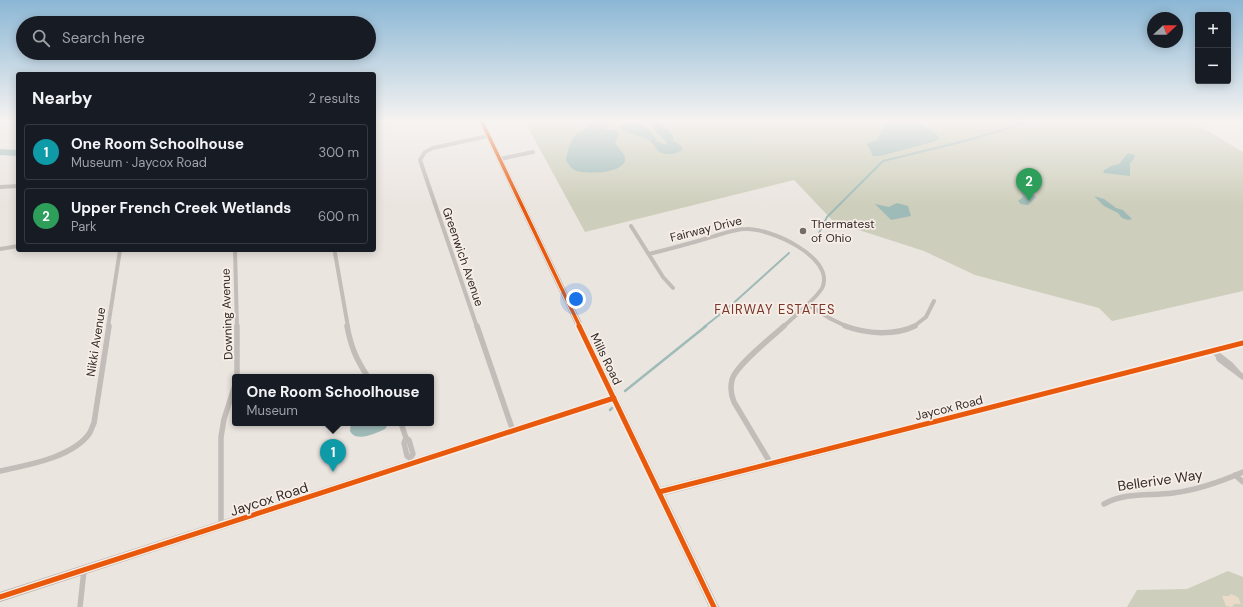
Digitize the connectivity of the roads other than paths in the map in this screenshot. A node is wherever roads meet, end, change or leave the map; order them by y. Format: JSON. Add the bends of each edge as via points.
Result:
{"nodes":[{"id":1,"x":436,"y":148,"type":"edge"},
{"id":2,"x":494,"y":148,"type":"edge"},
{"id":3,"x":533,"y":152,"type":"dead end"},
{"id":4,"x":500,"y":159,"type":"junction"},
{"id":5,"x":16,"y":186,"type":"edge"},
{"id":6,"x":0,"y":187,"type":"edge"},
{"id":7,"x":632,"y":226,"type":"dead end"},
{"id":8,"x":16,"y":246,"type":"edge"},
{"id":9,"x":0,"y":249,"type":"edge"},
{"id":10,"x":120,"y":252,"type":"edge"},
{"id":11,"x":235,"y":252,"type":"edge"},
{"id":12,"x":334,"y":253,"type":"dead end"},
{"id":13,"x":649,"y":254,"type":"junction"},
{"id":14,"x":673,"y":288,"type":"dead end"},
{"id":15,"x":934,"y":300,"type":"dead end"},
{"id":16,"x":807,"y":304,"type":"junction"},
{"id":17,"x":1243,"y":343,"type":"edge"},
{"id":18,"x":1216,"y":353,"type":"junction"},
{"id":19,"x":236,"y":374,"type":"edge"},
{"id":20,"x":366,"y":374,"type":"edge"},
{"id":21,"x":1242,"y":376,"type":"edge"},
{"id":22,"x":232,"y":394,"type":"edge"},
{"id":23,"x":614,"y":398,"type":"junction"},
{"id":24,"x":402,"y":426,"type":"edge"},
{"id":25,"x":513,"y":431,"type":"junction"},
{"id":26,"x":411,"y":461,"type":"junction"},
{"id":27,"x":771,"y":464,"type":"junction"},
{"id":28,"x":0,"y":471,"type":"edge"},
{"id":29,"x":1243,"y":472,"type":"edge"},
{"id":30,"x":1235,"y":475,"type":"junction"},
{"id":31,"x":1243,"y":482,"type":"edge"},
{"id":32,"x":659,"y":492,"type":"junction"},
{"id":33,"x":1104,"y":504,"type":"dead end"},
{"id":34,"x":221,"y":526,"type":"junction"},
{"id":35,"x":84,"y":570,"type":"junction"},
{"id":36,"x":0,"y":598,"type":"edge"},
{"id":37,"x":80,"y":607,"type":"edge"},
{"id":38,"x":714,"y":607,"type":"edge"}],
"edges":[{"from":1,"to":25,"type":"street","name":"Greenwich Avenue","via":[[422,154],[420,160]]},
{"from":2,"to":4,"type":"street","name":"Mills Road"},
{"from":3,"to":4,"type":"street"},
{"from":4,"to":23,"type":"street","name":"Mills Road"},
{"from":5,"to":6,"type":"street"},
{"from":7,"to":13,"type":"street"},
{"from":8,"to":9,"type":"street"},
{"from":10,"to":28,"type":"street","name":"Nikki Avenue","via":[[94,423],[87,436],[63,453]]},
{"from":11,"to":19,"type":"street","name":"Downing Avenue"},
{"from":12,"to":20,"type":"street","via":[[351,346]]},
{"from":13,"to":14,"type":"street"},
{"from":13,"to":16,"type":"street","name":"Fairway Drive","via":[[738,229],[766,232],[812,257],[821,267],[824,283],[821,291]]},
{"from":15,"to":16,"type":"street","via":[[920,322],[908,329],[888,333],[850,327],[834,321]]},
{"from":16,"to":27,"type":"street","name":"Fairway Drive","via":[[739,367],[732,379],[734,402]]},
{"from":17,"to":18,"type":"street","name":"Jaycox Road"},
{"from":18,"to":21,"type":"street","via":[[1223,363]]},
{"from":18,"to":27,"type":"street","name":"Jaycox Road"},
{"from":22,"to":34,"type":"street","via":[[221,437]]},
{"from":23,"to":25,"type":"street","name":"Jaycox Road"},
{"from":23,"to":32,"type":"street","name":"Mills Road"},
{"from":24,"to":26,"type":"street","via":[[407,456]]},
{"from":25,"to":26,"type":"street","name":"Jaycox Road"},
{"from":26,"to":34,"type":"street","name":"Jaycox Road"},
{"from":27,"to":32,"type":"street","name":"Jaycox Road"},
{"from":29,"to":30,"type":"street","name":"Bellerive Way"},
{"from":30,"to":31,"type":"street"},
{"from":30,"to":33,"type":"street","name":"Bellerive Way","via":[[1197,489],[1118,497]]},
{"from":32,"to":38,"type":"street","name":"Mills Road"},
{"from":34,"to":35,"type":"street","name":"Jaycox Road"},
{"from":35,"to":36,"type":"street","name":"Jaycox Road"},
{"from":35,"to":37,"type":"street"}]}
